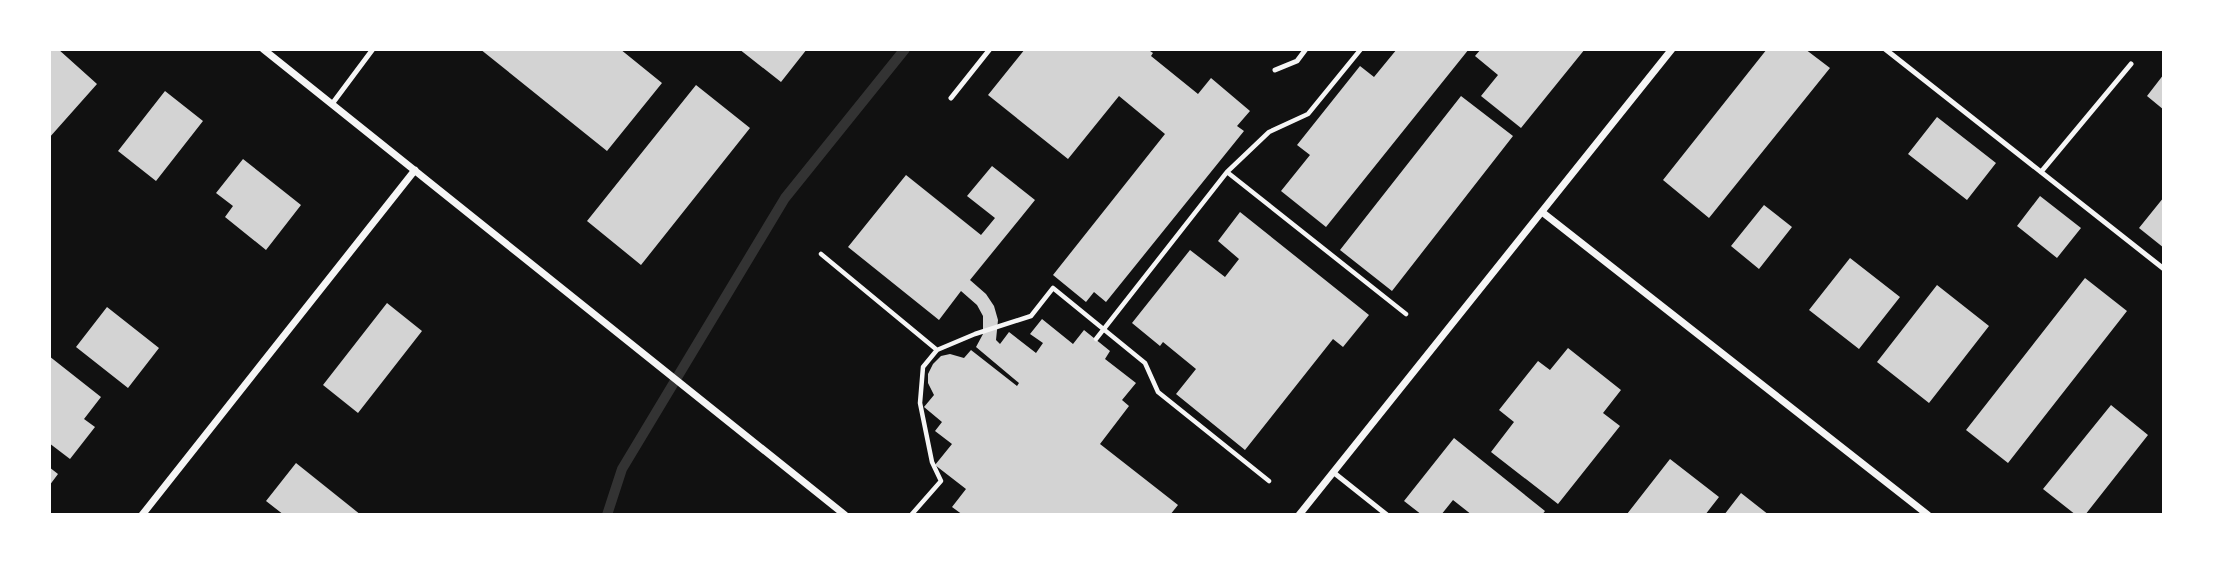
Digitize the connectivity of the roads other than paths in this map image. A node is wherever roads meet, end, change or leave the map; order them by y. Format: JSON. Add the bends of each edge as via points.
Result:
{"nodes":[{"id":1,"x":263,"y":49,"type":"edge"},
{"id":2,"x":373,"y":49,"type":"edge"},
{"id":3,"x":990,"y":49,"type":"edge"},
{"id":4,"x":1306,"y":49,"type":"edge"},
{"id":5,"x":1672,"y":49,"type":"edge"},
{"id":6,"x":1888,"y":50,"type":"edge"},
{"id":7,"x":2131,"y":64,"type":"dead end"},
{"id":8,"x":1275,"y":70,"type":"dead end"},
{"id":9,"x":951,"y":98,"type":"dead end"},
{"id":10,"x":332,"y":104,"type":"junction"},
{"id":11,"x":415,"y":170,"type":"junction"},
{"id":12,"x":2041,"y":172,"type":"junction"},
{"id":13,"x":1542,"y":212,"type":"junction"},
{"id":14,"x":2164,"y":269,"type":"edge"},
{"id":15,"x":1333,"y":472,"type":"junction"},
{"id":16,"x":142,"y":515,"type":"edge"},
{"id":17,"x":845,"y":515,"type":"edge"},
{"id":18,"x":1299,"y":515,"type":"edge"},
{"id":19,"x":1387,"y":515,"type":"edge"},
{"id":20,"x":1928,"y":515,"type":"edge"}],
"edges":[{"from":1,"to":10,"type":"street"},
{"from":2,"to":10,"type":"lane"},
{"from":3,"to":9,"type":"lane"},
{"from":4,"to":8,"type":"lane","via":[[1297,61]]},
{"from":5,"to":13,"type":"street"},
{"from":6,"to":12,"type":"lane"},
{"from":7,"to":12,"type":"lane"},
{"from":10,"to":11,"type":"street"},
{"from":11,"to":16,"type":"street"},
{"from":11,"to":17,"type":"street"},
{"from":12,"to":14,"type":"lane"},
{"from":13,"to":15,"type":"street"},
{"from":13,"to":20,"type":"street"},
{"from":15,"to":18,"type":"street"},
{"from":15,"to":19,"type":"lane"}]}
